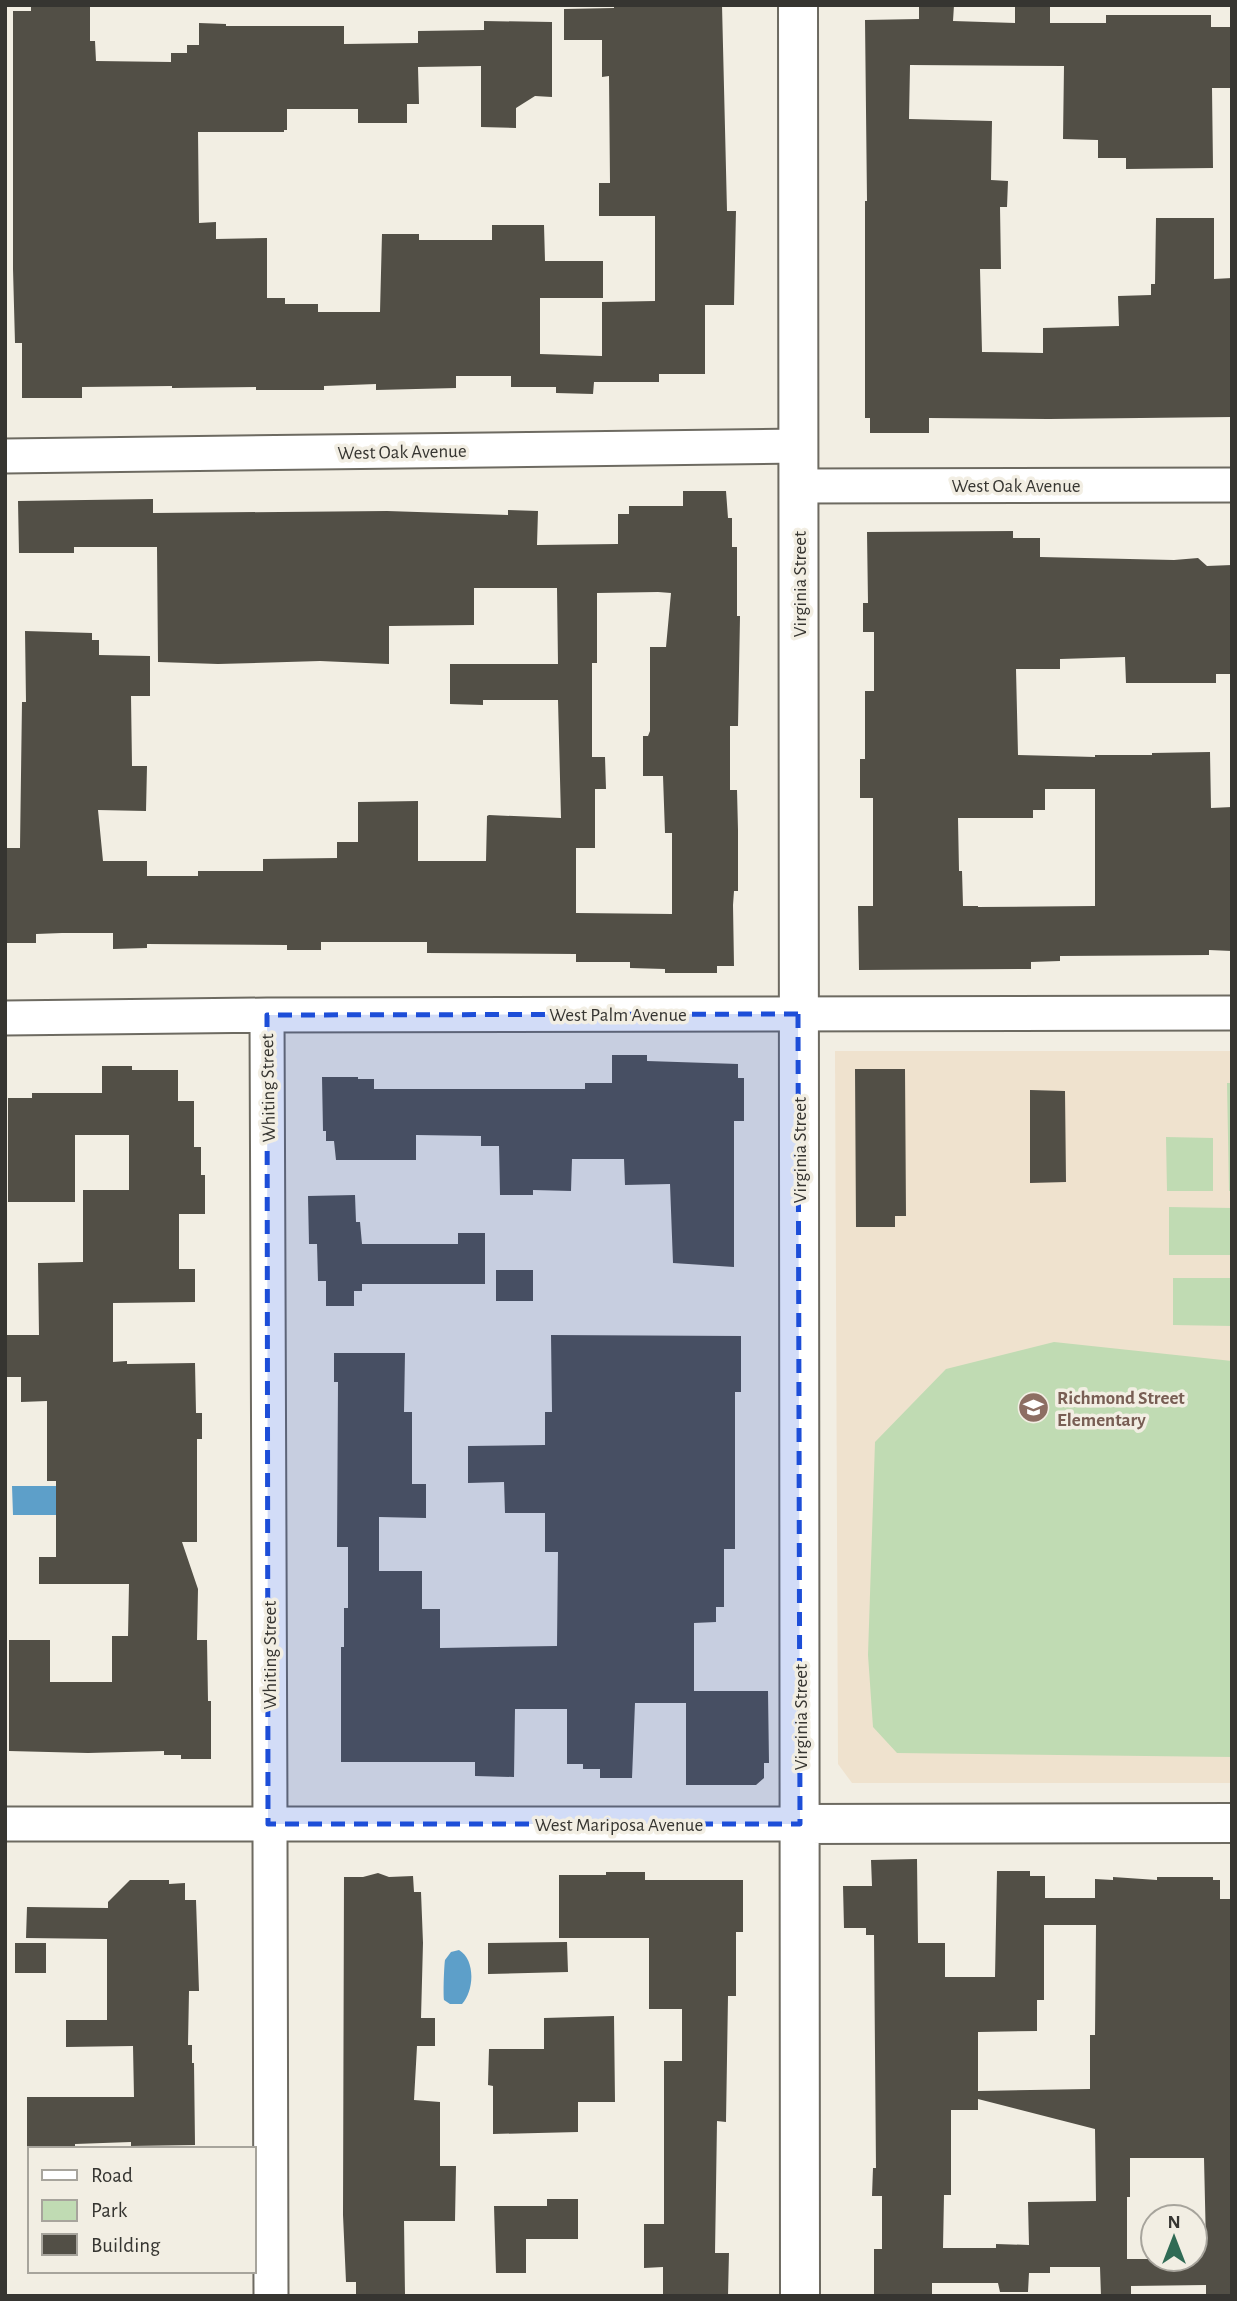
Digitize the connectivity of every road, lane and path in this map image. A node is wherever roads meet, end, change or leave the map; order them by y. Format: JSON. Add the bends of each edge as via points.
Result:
{"nodes":[{"id":1,"x":798,"y":5,"type":"edge"},
{"id":2,"x":799,"y":446,"type":"junction"},
{"id":3,"x":5,"y":456,"type":"edge"},
{"id":4,"x":1232,"y":485,"type":"edge"},
{"id":5,"x":799,"y":486,"type":"junction"},
{"id":6,"x":1232,"y":1013,"type":"edge"},
{"id":7,"x":798,"y":1014,"type":"junction"},
{"id":8,"x":267,"y":1015,"type":"junction"},
{"id":9,"x":5,"y":1018,"type":"edge"},
{"id":10,"x":1232,"y":1823,"type":"edge"},
{"id":11,"x":5,"y":1824,"type":"edge"},
{"id":12,"x":268,"y":1824,"type":"junction"},
{"id":13,"x":800,"y":1824,"type":"junction"},
{"id":14,"x":271,"y":2296,"type":"edge"},
{"id":15,"x":800,"y":2296,"type":"edge"}],
"edges":[{"from":1,"to":2,"type":"street","name":"Virginia Street"},
{"from":2,"to":3,"type":"street","name":"West Oak Avenue"},
{"from":2,"to":5,"type":"street","name":"Virginia Street"},
{"from":4,"to":5,"type":"street","name":"West Oak Avenue"},
{"from":5,"to":7,"type":"street","name":"Virginia Street"},
{"from":6,"to":7,"type":"street","name":"West Palm Avenue"},
{"from":7,"to":8,"type":"street","name":"West Palm Avenue"},
{"from":7,"to":13,"type":"street","name":"Virginia Street"},
{"from":8,"to":9,"type":"street","name":"West Palm Avenue"},
{"from":8,"to":12,"type":"street","name":"Whiting Street"},
{"from":10,"to":13,"type":"street","name":"West Mariposa Avenue"},
{"from":11,"to":12,"type":"street","name":"West Mariposa Avenue"},
{"from":12,"to":13,"type":"street","name":"West Mariposa Avenue"},
{"from":12,"to":14,"type":"street","name":"Whiting Street"},
{"from":13,"to":15,"type":"street","name":"Virginia Street"}]}
